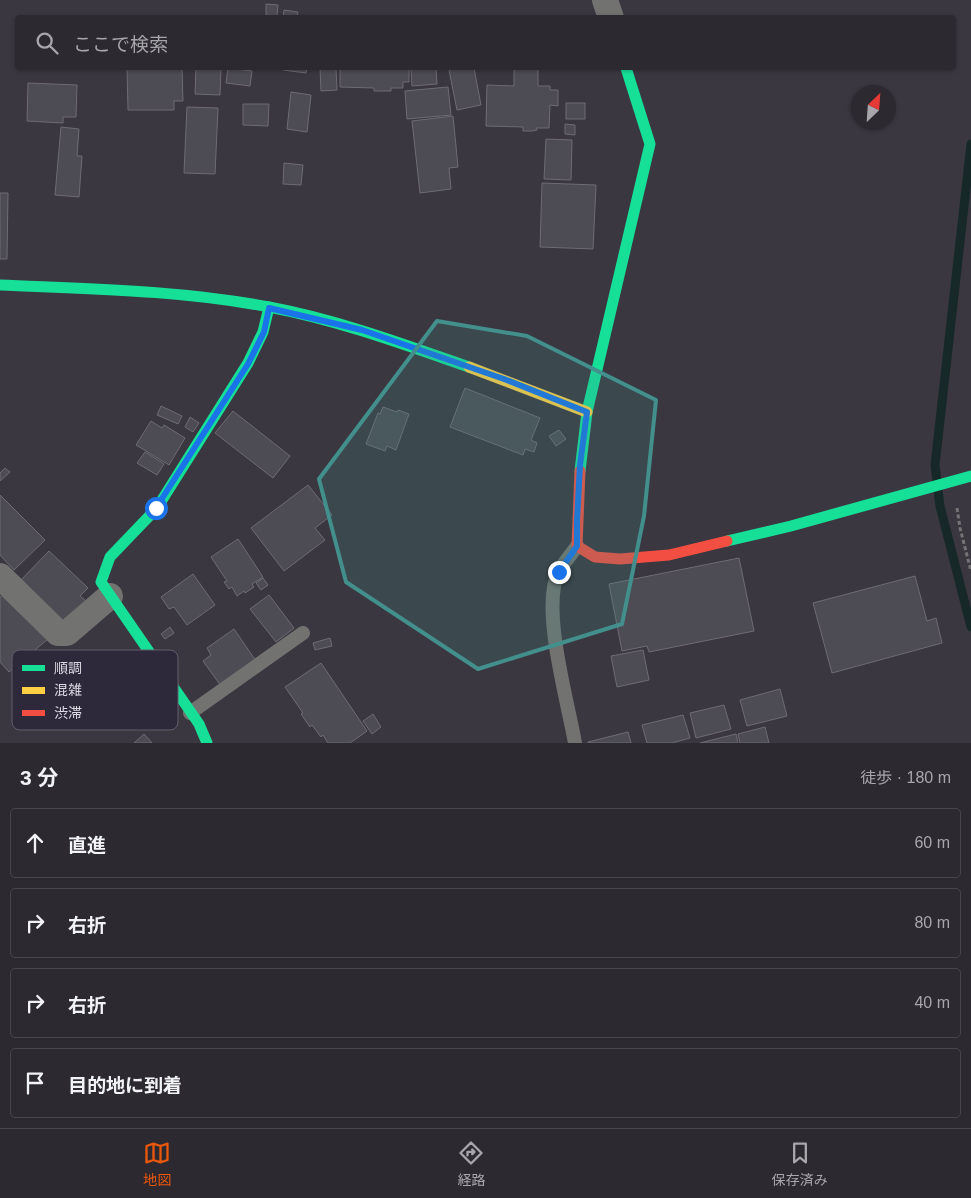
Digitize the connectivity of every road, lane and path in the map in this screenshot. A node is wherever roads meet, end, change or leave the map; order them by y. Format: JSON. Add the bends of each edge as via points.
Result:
{"nodes":[{"id":1,"x":605,"y":0,"type":"edge"},
{"id":2,"x":610,"y":15,"type":"edge"},
{"id":3,"x":627,"y":70,"type":"edge"},
{"id":4,"x":0,"y":285,"type":"edge"},
{"id":5,"x":269,"y":308,"type":"junction"},
{"id":6,"x":587,"y":412,"type":"junction"},
{"id":7,"x":971,"y":476,"type":"edge"},
{"id":8,"x":954,"y":480,"type":"junction"},
{"id":9,"x":577,"y":546,"type":"junction"},
{"id":10,"x":971,"y":571,"type":"edge"},
{"id":11,"x":0,"y":576,"type":"edge"},
{"id":12,"x":110,"y":596,"type":"junction"},
{"id":13,"x":303,"y":633,"type":"dead end"},
{"id":14,"x":147,"y":650,"type":"edge"},
{"id":15,"x":178,"y":695,"type":"edge"},
{"id":16,"x":190,"y":713,"type":"junction"},
{"id":17,"x":207,"y":743,"type":"edge"},
{"id":18,"x":575,"y":743,"type":"edge"}],
"edges":[{"from":1,"to":2,"type":"street"},
{"from":3,"to":6,"type":"street","via":[[650,144]]},
{"from":4,"to":5,"type":"street","via":[[172,293]]},
{"from":5,"to":6,"type":"street","via":[[362,330],[504,379]]},
{"from":5,"to":12,"type":"street","via":[[264,332],[248,364],[187,460],[156,508],[110,557],[101,582]]},
{"from":6,"to":9,"type":"street","via":[[580,465]]},
{"from":7,"to":8,"type":"street"},
{"from":8,"to":9,"type":"street","via":[[791,526],[669,555],[620,559],[595,557]]},
{"from":8,"to":10,"type":"path","via":[[960,528]]},
{"from":9,"to":18,"type":"lane","via":[[559,572],[553,591],[552,613]]},
{"from":11,"to":12,"type":"street","via":[[58,633],[67,633]]},
{"from":12,"to":14,"type":"street"},
{"from":13,"to":16,"type":"lane"},
{"from":15,"to":16,"type":"street"},
{"from":16,"to":17,"type":"street"}]}
